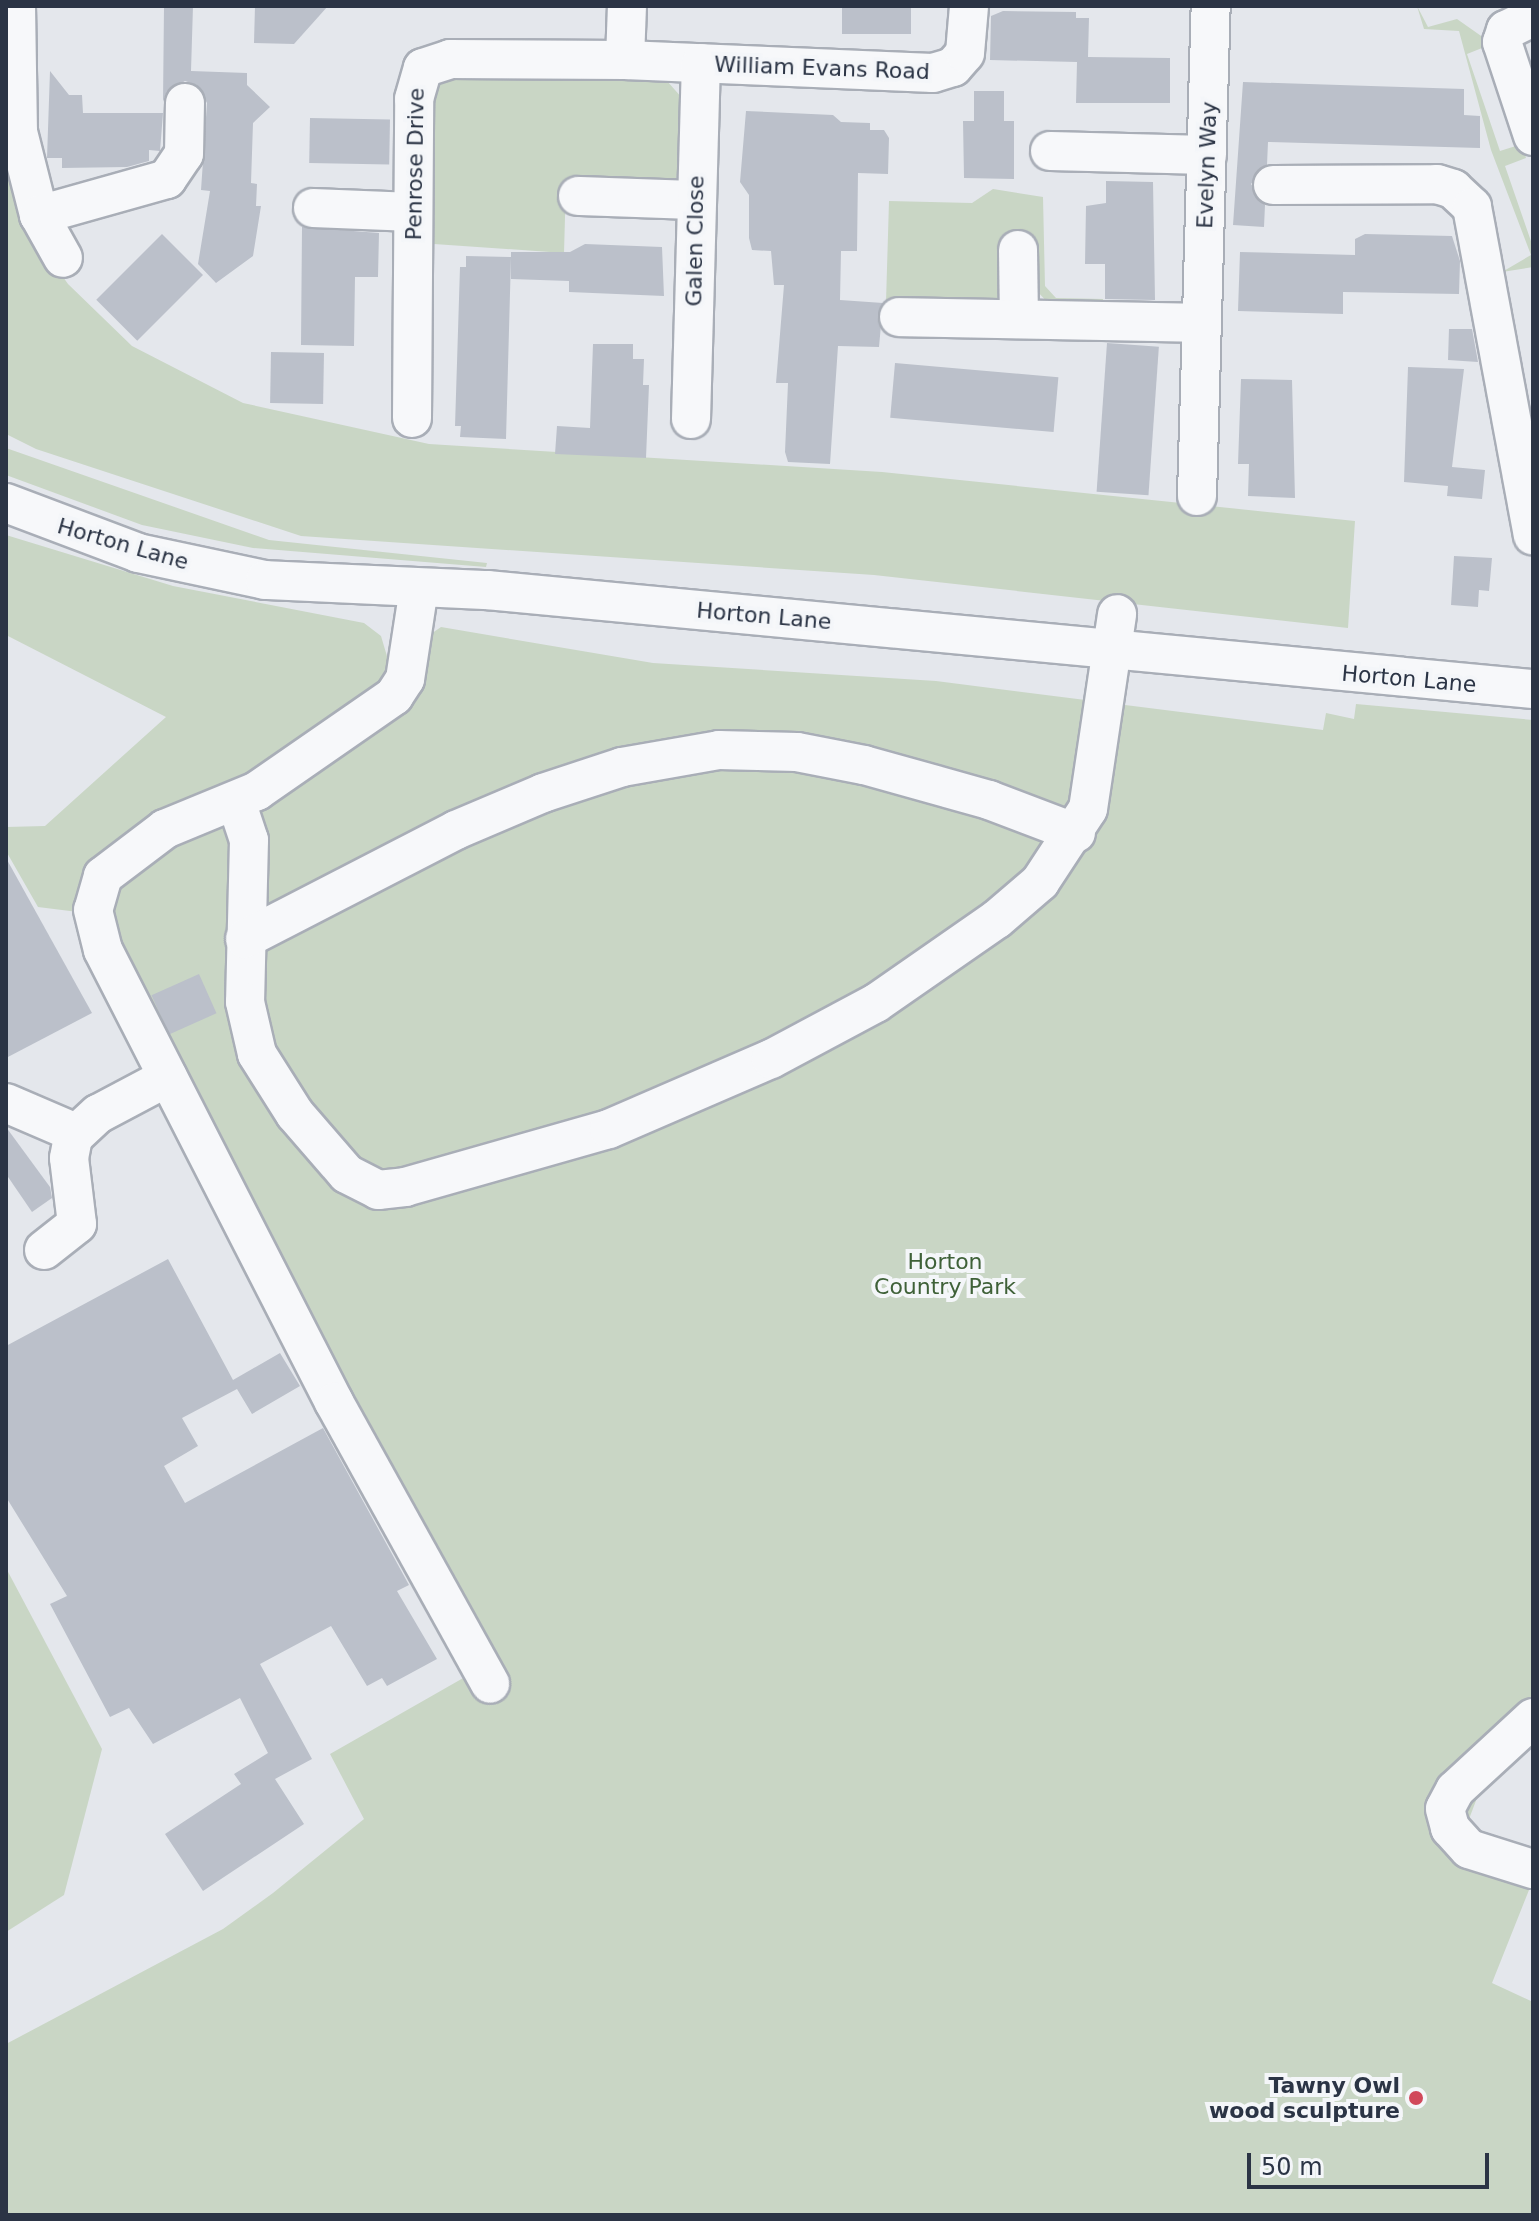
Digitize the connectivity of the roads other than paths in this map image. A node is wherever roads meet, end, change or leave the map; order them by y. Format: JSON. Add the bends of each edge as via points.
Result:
{"nodes":[{"id":1,"x":16,"y":6,"type":"edge"},
{"id":2,"x":627,"y":6,"type":"edge"},
{"id":3,"x":969,"y":6,"type":"edge"},
{"id":4,"x":1211,"y":6,"type":"edge"},
{"id":5,"x":1526,"y":19,"type":"edge"},
{"id":6,"x":625,"y":60,"type":"junction"},
{"id":7,"x":701,"y":63,"type":"junction"},
{"id":8,"x":185,"y":103,"type":"dead end"},
{"id":9,"x":1533,"y":136,"type":"edge"},
{"id":10,"x":1050,"y":151,"type":"dead end"},
{"id":11,"x":1207,"y":155,"type":"junction"},
{"id":12,"x":1273,"y":185,"type":"dead end"},
{"id":13,"x":578,"y":196,"type":"dead end"},
{"id":14,"x":695,"y":200,"type":"junction"},
{"id":15,"x":313,"y":208,"type":"dead end"},
{"id":16,"x":413,"y":212,"type":"junction"},
{"id":17,"x":39,"y":215,"type":"junction"},
{"id":18,"x":1018,"y":250,"type":"dead end"},
{"id":19,"x":63,"y":258,"type":"dead end"},
{"id":20,"x":899,"y":317,"type":"dead end"},
{"id":21,"x":1019,"y":319,"type":"junction"},
{"id":22,"x":1201,"y":323,"type":"junction"},
{"id":23,"x":412,"y":418,"type":"dead end"},
{"id":24,"x":691,"y":419,"type":"dead end"},
{"id":25,"x":1197,"y":496,"type":"dead end"},
{"id":26,"x":6,"y":503,"type":"edge"},
{"id":27,"x":1533,"y":535,"type":"edge"},
{"id":28,"x":419,"y":588,"type":"junction"},
{"id":29,"x":1117,"y":632,"type":"junction"},
{"id":30,"x":1533,"y":689,"type":"edge"},
{"id":31,"x":236,"y":801,"type":"junction"},
{"id":32,"x":1076,"y":833,"type":"junction"},
{"id":33,"x":245,"y":939,"type":"junction"},
{"id":34,"x":168,"y":1077,"type":"junction"},
{"id":35,"x":6,"y":1103,"type":"edge"},
{"id":36,"x":76,"y":1133,"type":"junction"},
{"id":37,"x":44,"y":1250,"type":"dead end"},
{"id":38,"x":490,"y":1684,"type":"dead end"},
{"id":39,"x":1533,"y":1718,"type":"edge"},
{"id":40,"x":1533,"y":1869,"type":"edge"}],
"edges":[{"from":1,"to":17,"type":"street","via":[[18,132]]},
{"from":2,"to":6,"type":"street"},
{"from":3,"to":7,"type":"street","name":"William Evans Road","via":[[965,53],[940,72]]},
{"from":4,"to":11,"type":"street","name":"Evelyn Way"},
{"from":5,"to":9,"type":"street","via":[[1506,30],[1503,48]]},
{"from":6,"to":7,"type":"street","name":"William Evans Road"},
{"from":6,"to":16,"type":"street","name":"Penrose Drive","via":[[450,59],[423,68],[414,99]]},
{"from":7,"to":14,"type":"street","name":"Galen Close"},
{"from":8,"to":17,"type":"street","via":[[184,154],[167,179]]},
{"from":10,"to":11,"type":"street"},
{"from":11,"to":22,"type":"street","name":"Evelyn Way"},
{"from":12,"to":27,"type":"street","via":[[1437,184],[1472,207]]},
{"from":13,"to":14,"type":"street"},
{"from":14,"to":24,"type":"street","name":"Galen Close"},
{"from":15,"to":16,"type":"street"},
{"from":16,"to":23,"type":"street","name":"Penrose Drive"},
{"from":17,"to":19,"type":"street"},
{"from":18,"to":21,"type":"street"},
{"from":20,"to":21,"type":"street"},
{"from":21,"to":22,"type":"street"},
{"from":22,"to":25,"type":"street","name":"Evelyn Way"},
{"from":26,"to":28,"type":"street","name":"Horton Lane","via":[[138,553],[265,580]]},
{"from":28,"to":29,"type":"street","name":"Horton Lane"},
{"from":28,"to":31,"type":"street","via":[[405,679],[394,696]]},
{"from":29,"to":30,"type":"street","name":"Horton Lane"},
{"from":29,"to":32,"type":"street","via":[[1095,790]]},
{"from":31,"to":33,"type":"street","via":[[250,852]]},
{"from":31,"to":34,"type":"street","via":[[180,819],[109,870],[95,890],[103,950]]},
{"from":32,"to":33,"type":"street","via":[[989,800],[864,765],[797,752],[719,750],[622,767],[543,793],[456,830]]},
{"from":32,"to":33,"type":"street","via":[[1040,882],[976,935],[876,1003],[771,1059],[609,1129],[390,1190],[369,1187],[339,1166],[265,1070],[246,1017]]},
{"from":34,"to":36,"type":"street","via":[[112,1105]]},
{"from":34,"to":38,"type":"street","via":[[334,1402]]},
{"from":35,"to":36,"type":"street"},
{"from":36,"to":37,"type":"street","via":[[69,1150],[77,1224]]},
{"from":39,"to":40,"type":"street","via":[[1455,1790],[1445,1809],[1450,1828],[1469,1849]]}]}
